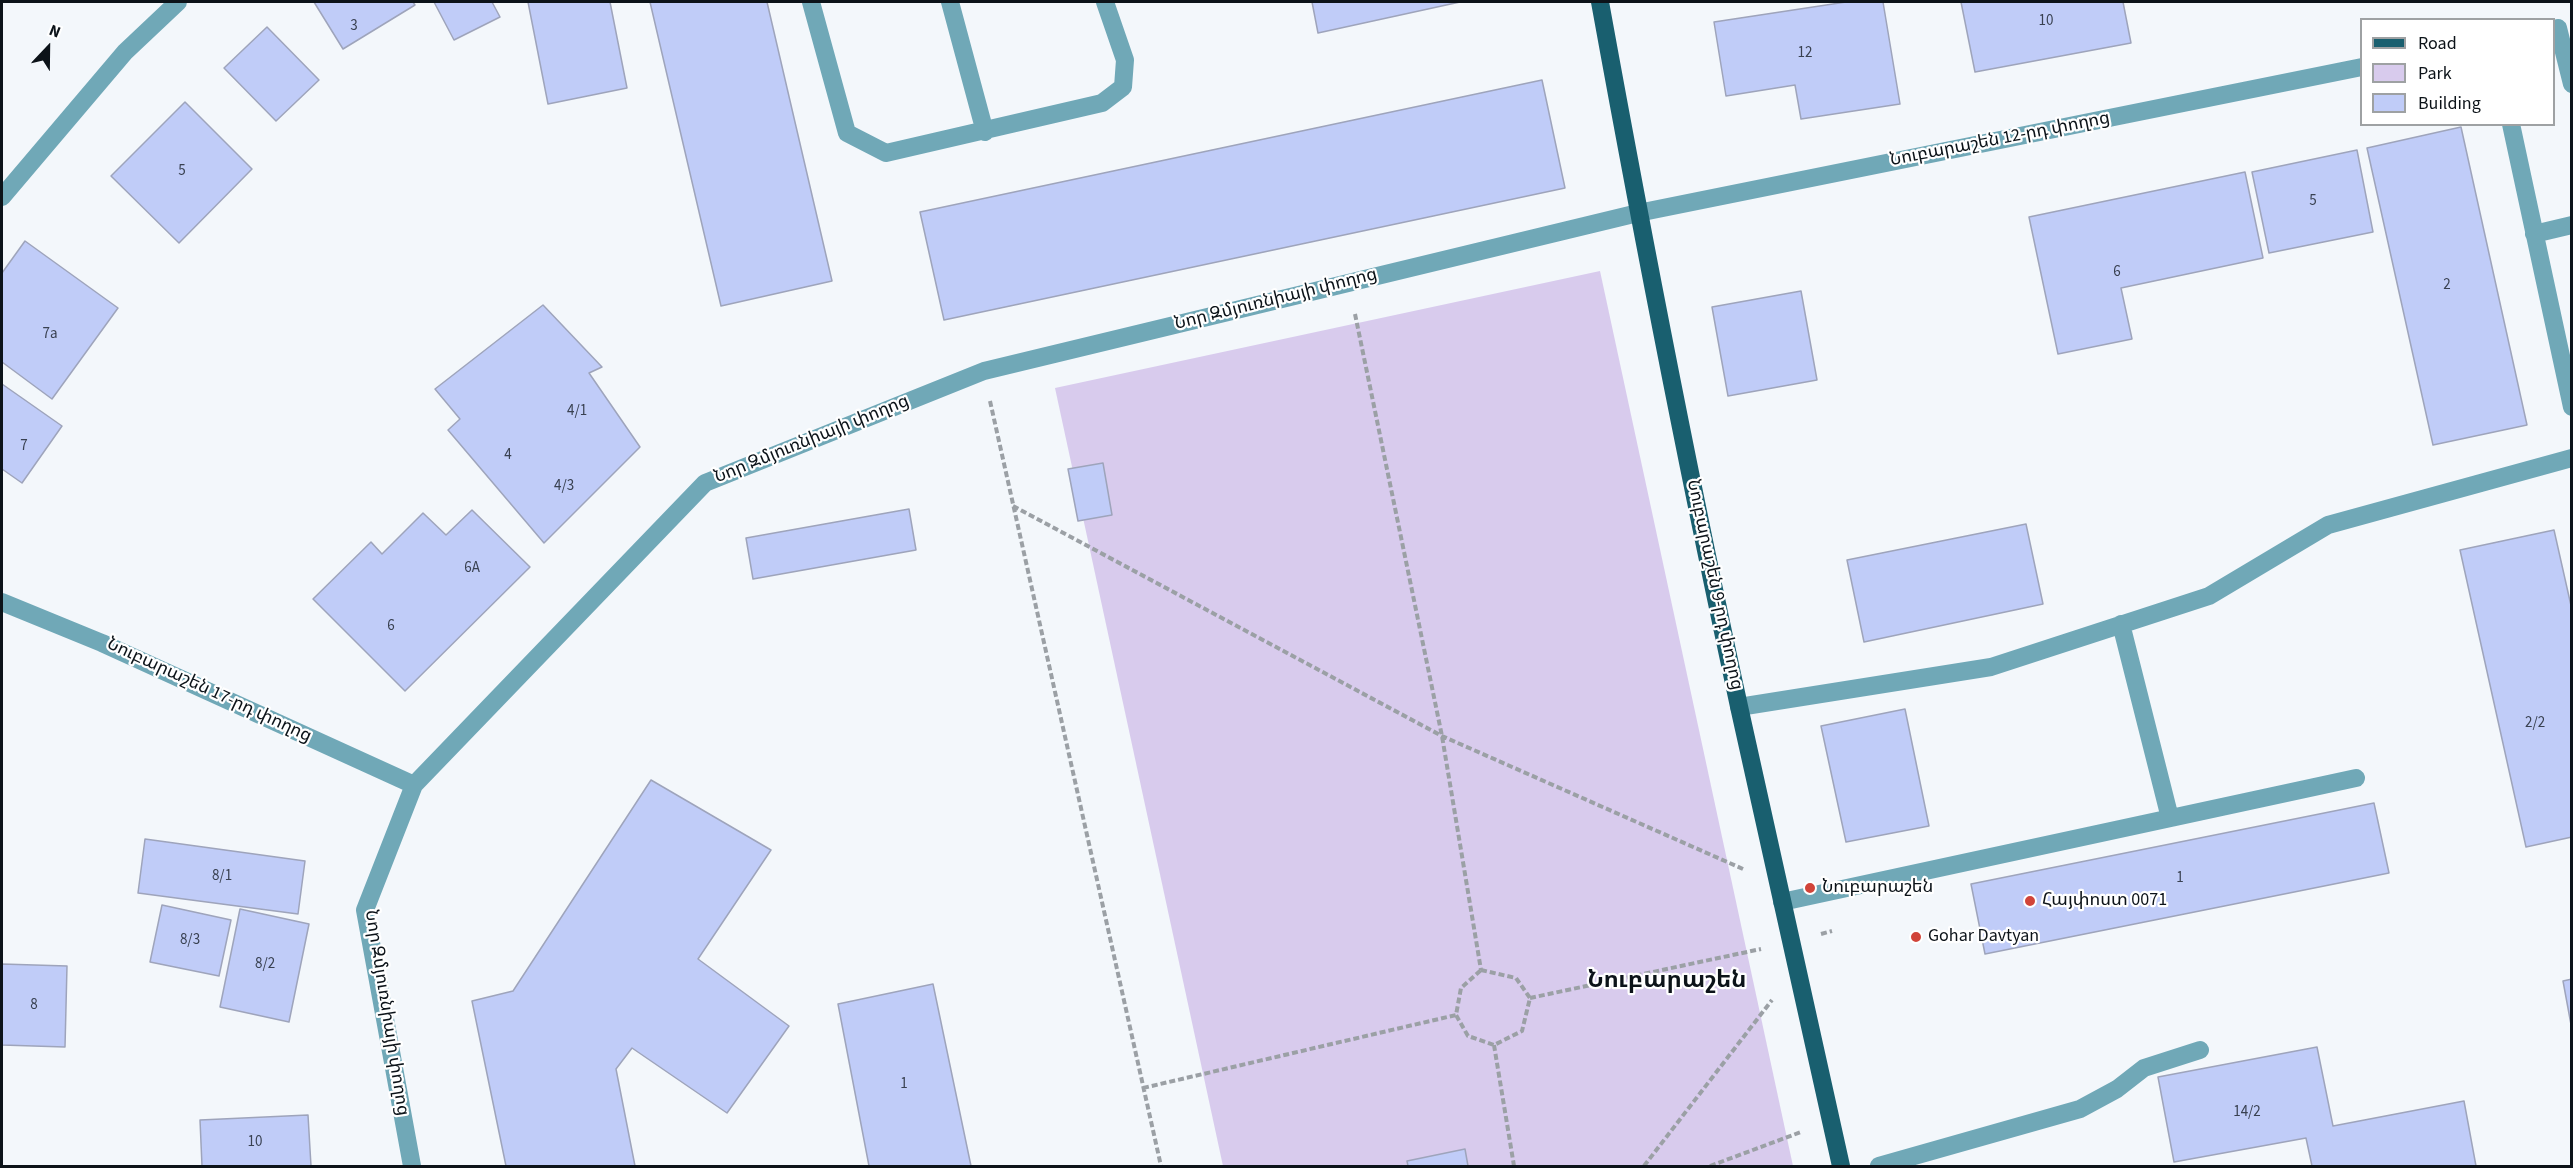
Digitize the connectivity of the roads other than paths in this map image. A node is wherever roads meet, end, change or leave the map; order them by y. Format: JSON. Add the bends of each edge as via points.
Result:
{"nodes":[{"id":1,"x":178,"y":2,"type":"edge"},
{"id":2,"x":811,"y":2,"type":"edge"},
{"id":3,"x":950,"y":2,"type":"edge"},
{"id":4,"x":1105,"y":2,"type":"edge"},
{"id":5,"x":1600,"y":2,"type":"edge"},
{"id":6,"x":2561,"y":27,"type":"edge"},
{"id":7,"x":2360,"y":67,"type":"edge"},
{"id":8,"x":2571,"y":84,"type":"edge"},
{"id":9,"x":2511,"y":126,"type":"edge"},
{"id":10,"x":985,"y":132,"type":"junction"},
{"id":11,"x":2,"y":197,"type":"edge"},
{"id":12,"x":1638,"y":213,"type":"junction"},
{"id":13,"x":2571,"y":225,"type":"edge"},
{"id":14,"x":2534,"y":234,"type":"junction"},
{"id":15,"x":2571,"y":407,"type":"edge"},
{"id":16,"x":2571,"y":458,"type":"edge"},
{"id":17,"x":2,"y":602,"type":"edge"},
{"id":18,"x":2121,"y":624,"type":"junction"},
{"id":19,"x":1739,"y":707,"type":"junction"},
{"id":20,"x":2356,"y":778,"type":"dead end"},
{"id":21,"x":414,"y":785,"type":"junction"},
{"id":22,"x":2170,"y":818,"type":"junction"},
{"id":23,"x":1782,"y":902,"type":"junction"},
{"id":24,"x":2200,"y":1050,"type":"dead end"},
{"id":25,"x":412,"y":1167,"type":"edge"},
{"id":26,"x":1841,"y":1167,"type":"edge"},
{"id":27,"x":1879,"y":1167,"type":"edge"}],
"edges":[{"from":1,"to":11,"type":"street","via":[[125,52]]},
{"from":2,"to":10,"type":"street","via":[[847,133],[886,153]]},
{"from":3,"to":10,"type":"street"},
{"from":4,"to":10,"type":"street","via":[[1125,60],[1123,87],[1102,103]]},
{"from":5,"to":12,"type":"main road","name":"Նուբարաշեն 9-րդ փողոց"},
{"from":6,"to":8,"type":"street"},
{"from":7,"to":12,"type":"street","name":"Նուբարաշեն 12-րդ փողոց"},
{"from":9,"to":14,"type":"street"},
{"from":12,"to":19,"type":"main road","name":"Նուբարաշեն 9-րդ փողոց"},
{"from":12,"to":21,"type":"street","name":"Նոր Զմյուռնիայի փողոց","via":[[984,371],[705,483]]},
{"from":13,"to":14,"type":"street"},
{"from":14,"to":15,"type":"street"},
{"from":16,"to":18,"type":"street","via":[[2328,525],[2209,596]]},
{"from":17,"to":21,"type":"street","name":"Նուբարաշեն 17-րդ փողոց","via":[[102,643]]},
{"from":18,"to":19,"type":"street","via":[[1991,667]]},
{"from":18,"to":22,"type":"street"},
{"from":19,"to":23,"type":"main road","name":"Նուբարաշեն 9-րդ փողոց"},
{"from":20,"to":22,"type":"street"},
{"from":21,"to":25,"type":"street","name":"Նոր Զմյուռնիայի փողոց","via":[[365,910]]},
{"from":22,"to":23,"type":"street"},
{"from":23,"to":26,"type":"main road","name":"Նուբարաշեն 9-րդ փողոց"},
{"from":24,"to":27,"type":"street","via":[[2144,1068],[2117,1089],[2080,1108]]}]}
